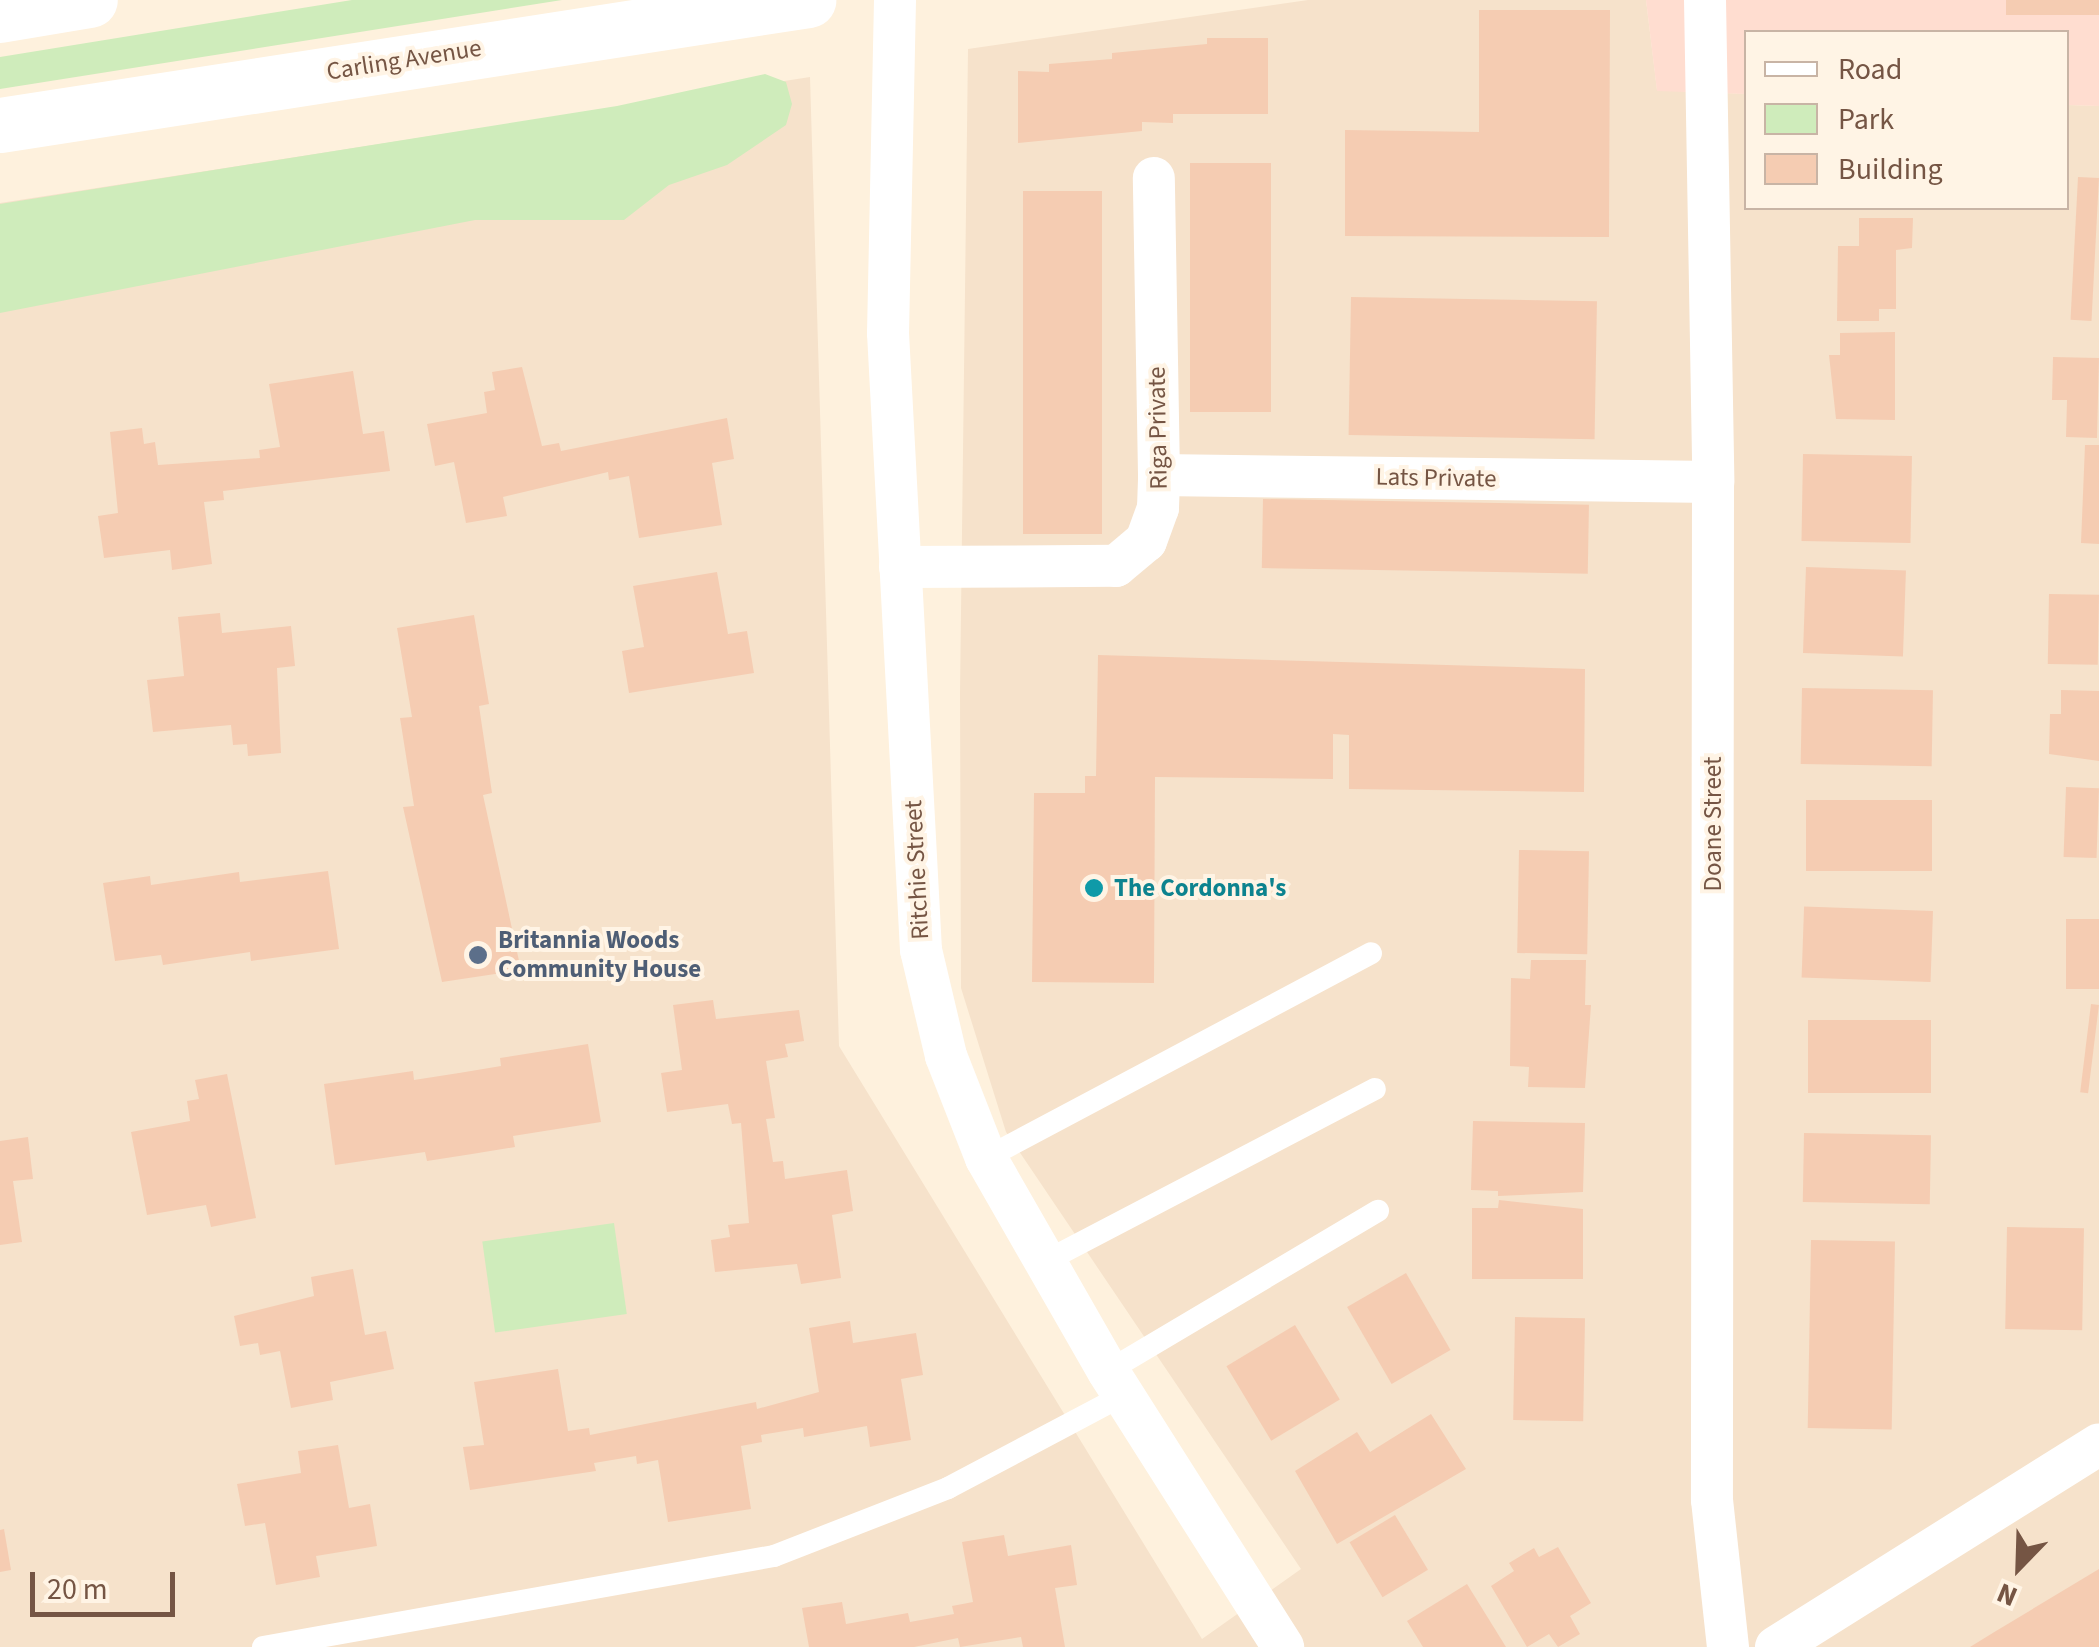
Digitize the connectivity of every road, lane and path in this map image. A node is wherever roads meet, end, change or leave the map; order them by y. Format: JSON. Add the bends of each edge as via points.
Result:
{"nodes":[{"id":1,"x":90,"y":0,"type":"edge"},
{"id":2,"x":808,"y":0,"type":"edge"},
{"id":3,"x":895,"y":0,"type":"edge"},
{"id":4,"x":1705,"y":0,"type":"edge"},
{"id":5,"x":0,"y":15,"type":"edge"},
{"id":6,"x":0,"y":124,"type":"edge"},
{"id":7,"x":1154,"y":178,"type":"dead end"},
{"id":8,"x":1159,"y":476,"type":"junction"},
{"id":9,"x":1713,"y":482,"type":"junction"},
{"id":10,"x":900,"y":568,"type":"junction"},
{"id":11,"x":1372,"y":953,"type":"dead end"},
{"id":12,"x":1375,"y":1089,"type":"dead end"},
{"id":13,"x":986,"y":1158,"type":"junction"},
{"id":14,"x":1378,"y":1211,"type":"dead end"},
{"id":15,"x":1046,"y":1261,"type":"junction"},
{"id":16,"x":1116,"y":1383,"type":"junction"},
{"id":17,"x":2099,"y":1444,"type":"edge"},
{"id":18,"x":263,"y":1647,"type":"edge"},
{"id":19,"x":1283,"y":1647,"type":"edge"},
{"id":20,"x":1728,"y":1647,"type":"edge"},
{"id":21,"x":1776,"y":1647,"type":"edge"}],
"edges":[{"from":1,"to":5,"type":"main road"},
{"from":2,"to":6,"type":"main road","name":"Carling Avenue"},
{"from":3,"to":10,"type":"street","name":"Ritchie Street","via":[[888,333]]},
{"from":4,"to":9,"type":"street","name":"Doane Street"},
{"from":7,"to":8,"type":"street","name":"Riga Private"},
{"from":8,"to":9,"type":"street","name":"Lats Private"},
{"from":8,"to":10,"type":"street","name":"Riga Private","via":[[1158,508],[1146,541],[1116,566]]},
{"from":9,"to":20,"type":"street","name":"Doane Street","via":[[1712,1500]]},
{"from":10,"to":13,"type":"street","name":"Ritchie Street","via":[[921,950],[946,1056]]},
{"from":11,"to":13,"type":"lane"},
{"from":12,"to":15,"type":"lane"},
{"from":13,"to":15,"type":"street","name":"Ritchie Street"},
{"from":14,"to":16,"type":"lane"},
{"from":15,"to":16,"type":"street","name":"Ritchie Street"},
{"from":16,"to":18,"type":"lane","via":[[948,1488],[774,1556]]},
{"from":16,"to":19,"type":"street","name":"Ritchie Street"},
{"from":17,"to":21,"type":"street"}]}
